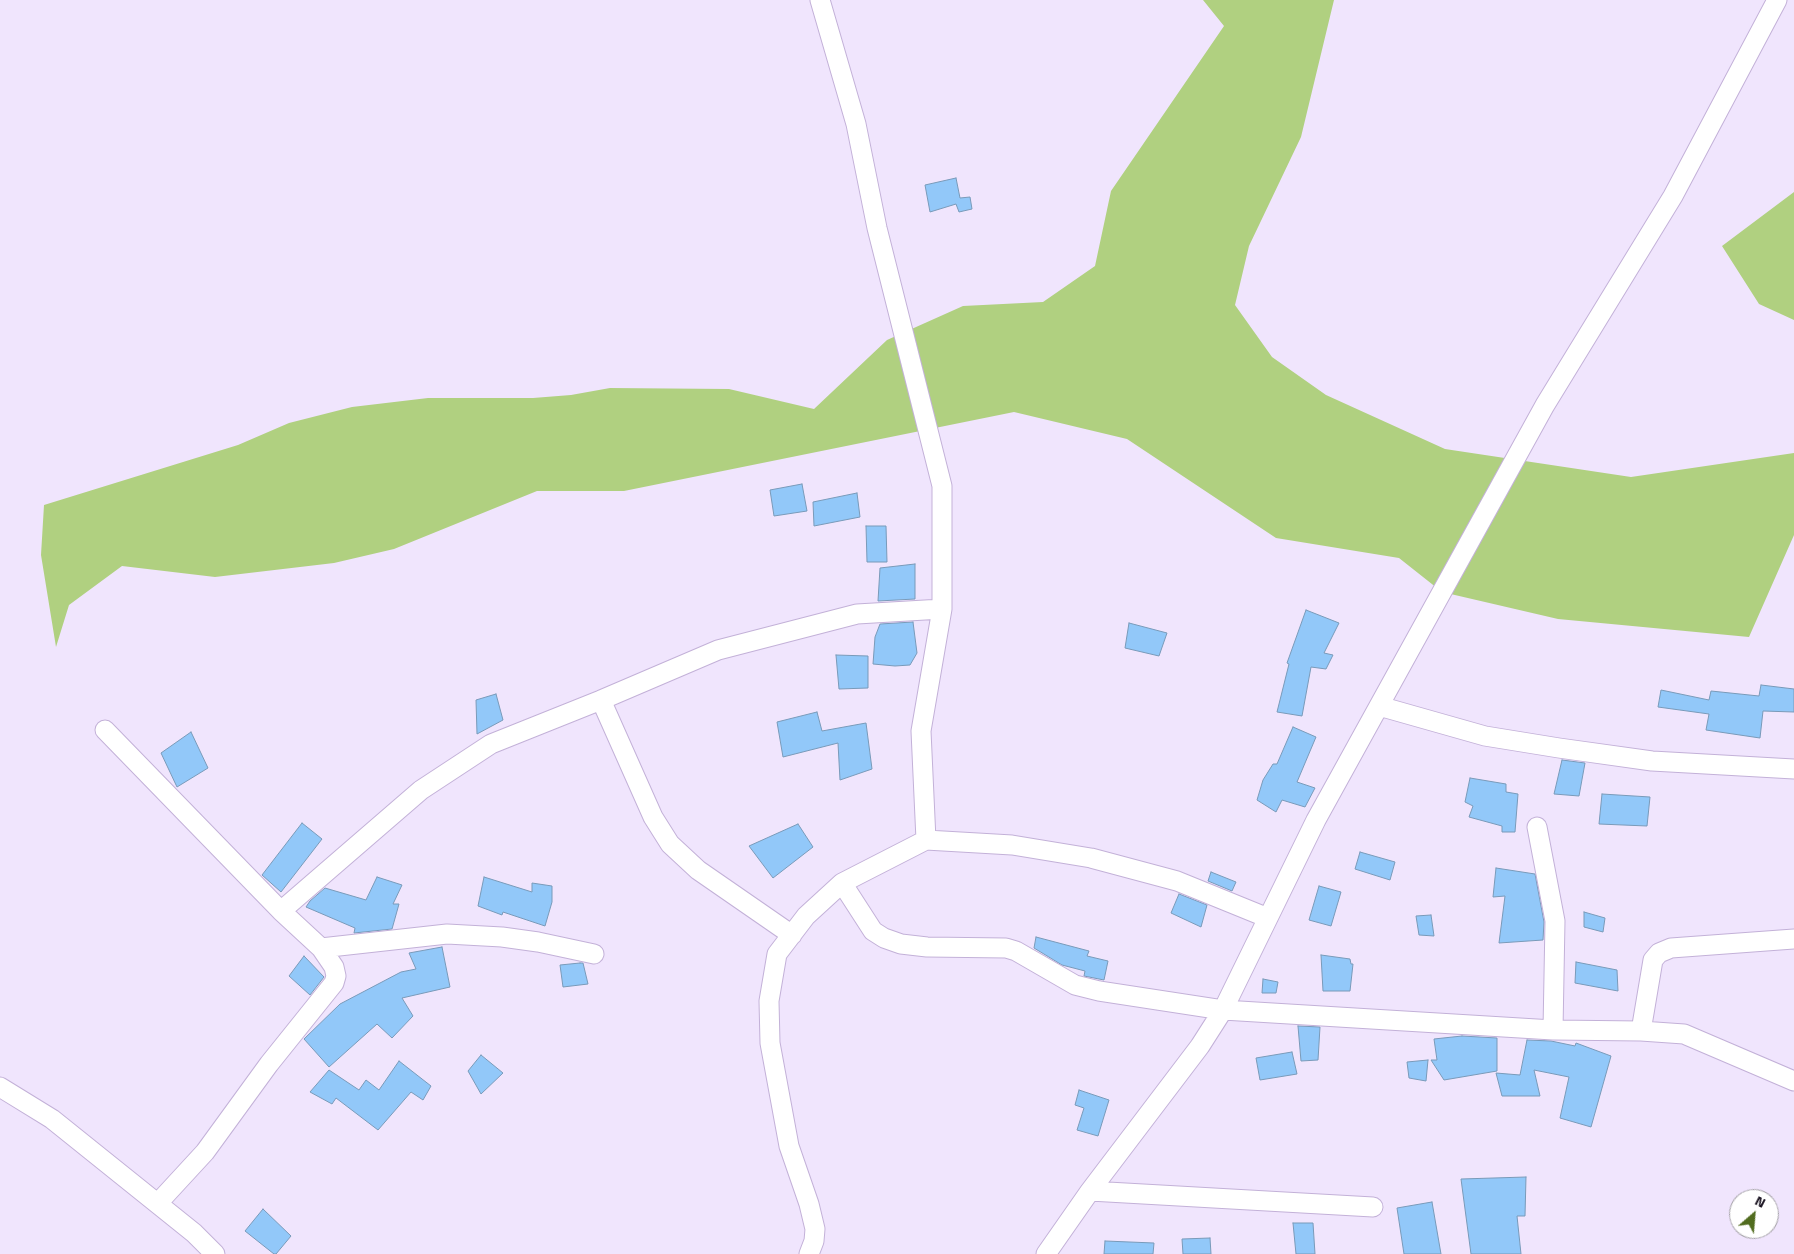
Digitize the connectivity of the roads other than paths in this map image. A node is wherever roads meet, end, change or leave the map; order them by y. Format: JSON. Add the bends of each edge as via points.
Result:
{"nodes":[{"id":1,"x":820,"y":0,"type":"edge"},
{"id":2,"x":1777,"y":0,"type":"edge"},
{"id":3,"x":942,"y":609,"type":"junction"},
{"id":4,"x":601,"y":700,"type":"junction"},
{"id":5,"x":1379,"y":706,"type":"junction"},
{"id":6,"x":105,"y":730,"type":"dead end"},
{"id":7,"x":1794,"y":769,"type":"edge"},
{"id":8,"x":1537,"y":827,"type":"dead end"},
{"id":9,"x":926,"y":840,"type":"junction"},
{"id":10,"x":842,"y":883,"type":"junction"},
{"id":11,"x":281,"y":911,"type":"junction"},
{"id":12,"x":1268,"y":918,"type":"junction"},
{"id":13,"x":792,"y":935,"type":"junction"},
{"id":14,"x":1794,"y":939,"type":"edge"},
{"id":15,"x":321,"y":948,"type":"junction"},
{"id":16,"x":594,"y":954,"type":"dead end"},
{"id":17,"x":1223,"y":1010,"type":"junction"},
{"id":18,"x":1553,"y":1030,"type":"junction"},
{"id":19,"x":1641,"y":1031,"type":"junction"},
{"id":20,"x":1794,"y":1081,"type":"edge"},
{"id":21,"x":0,"y":1087,"type":"edge"},
{"id":22,"x":1090,"y":1191,"type":"junction"},
{"id":23,"x":158,"y":1203,"type":"junction"},
{"id":24,"x":1373,"y":1207,"type":"dead end"},
{"id":25,"x":216,"y":1254,"type":"edge"},
{"id":26,"x":809,"y":1254,"type":"edge"},
{"id":27,"x":1046,"y":1254,"type":"edge"}],
"edges":[{"from":1,"to":3,"type":"street","via":[[856,124],[876,228],[942,486]]},
{"from":2,"to":5,"type":"street","via":[[1673,196],[1545,405]]},
{"from":3,"to":4,"type":"street","via":[[857,614],[718,650]]},
{"from":3,"to":9,"type":"street","via":[[921,731]]},
{"from":4,"to":11,"type":"street","via":[[491,744],[421,790]]},
{"from":4,"to":13,"type":"street","via":[[653,817],[670,844],[698,870]]},
{"from":5,"to":7,"type":"street","via":[[1484,736],[1540,745],[1652,761]]},
{"from":5,"to":12,"type":"street","via":[[1316,820]]},
{"from":6,"to":11,"type":"street"},
{"from":8,"to":18,"type":"street","via":[[1555,921]]},
{"from":9,"to":10,"type":"street"},
{"from":9,"to":12,"type":"street","via":[[1012,845],[1092,858],[1178,881]]},
{"from":10,"to":13,"type":"street","via":[[806,916]]},
{"from":10,"to":17,"type":"street","via":[[873,931],[901,944],[1006,948],[1075,985],[1099,992]]},
{"from":11,"to":15,"type":"street"},
{"from":12,"to":17,"type":"street"},
{"from":13,"to":26,"type":"street","via":[[777,954],[769,1001],[770,1043],[789,1146],[815,1229]]},
{"from":14,"to":19,"type":"street","via":[[1671,948],[1660,953],[1653,960]]},
{"from":15,"to":16,"type":"street","via":[[446,934],[502,937]]},
{"from":15,"to":23,"type":"street","via":[[334,967],[334,983],[205,1152]]},
{"from":17,"to":18,"type":"street"},
{"from":17,"to":22,"type":"street","via":[[1200,1046]]},
{"from":18,"to":19,"type":"street"},
{"from":19,"to":20,"type":"street","via":[[1684,1034]]},
{"from":21,"to":23,"type":"street","via":[[52,1118]]},
{"from":22,"to":24,"type":"street"},
{"from":22,"to":27,"type":"street"},
{"from":23,"to":25,"type":"street"}]}
